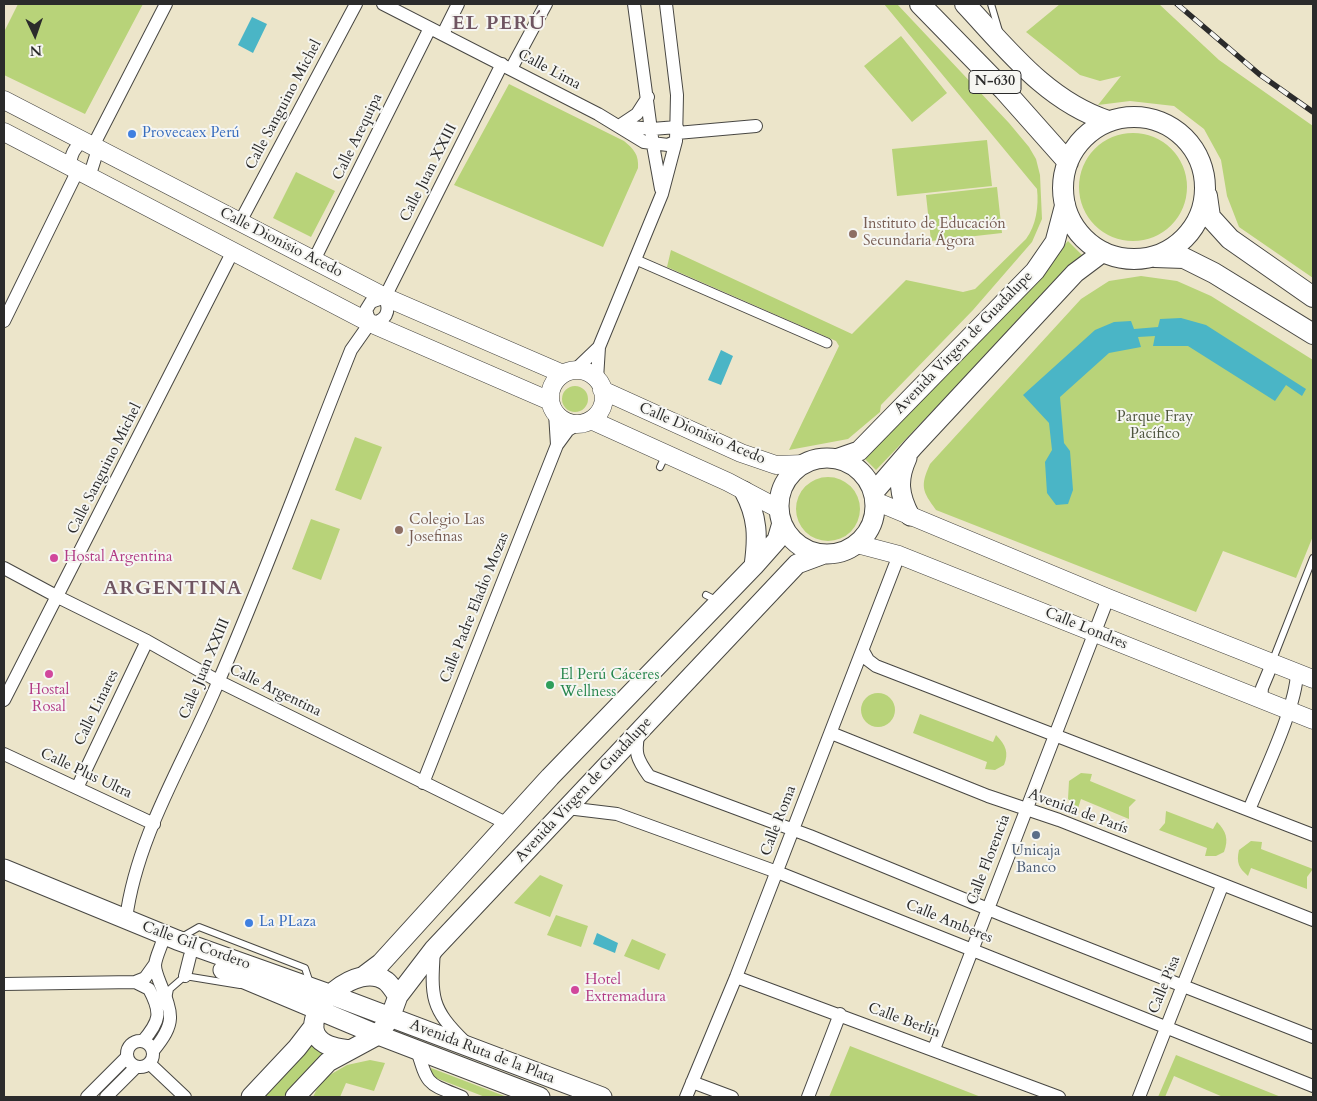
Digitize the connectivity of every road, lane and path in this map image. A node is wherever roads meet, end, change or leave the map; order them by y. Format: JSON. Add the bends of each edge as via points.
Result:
{"nodes":[{"id":1,"x":166,"y":4,"type":"edge"},
{"id":2,"x":356,"y":4,"type":"edge"},
{"id":3,"x":383,"y":4,"type":"edge"},
{"id":4,"x":458,"y":4,"type":"edge"},
{"id":5,"x":546,"y":4,"type":"edge"},
{"id":6,"x":634,"y":4,"type":"edge"},
{"id":7,"x":666,"y":4,"type":"edge"},
{"id":8,"x":920,"y":4,"type":"edge"},
{"id":9,"x":965,"y":4,"type":"edge"},
{"id":10,"x":991,"y":4,"type":"edge"},
{"id":11,"x":430,"y":28,"type":"junction"},
{"id":12,"x":443,"y":34,"type":"junction"},
{"id":13,"x":1010,"y":52,"type":"junction"},
{"id":14,"x":507,"y":66,"type":"junction"},
{"id":15,"x":648,"y":97,"type":"junction"},
{"id":16,"x":4,"y":100,"type":"edge"},
{"id":17,"x":1108,"y":121,"type":"junction"},
{"id":18,"x":619,"y":126,"type":"junction"},
{"id":19,"x":756,"y":126,"type":"dead end"},
{"id":20,"x":652,"y":129,"type":"junction"},
{"id":21,"x":4,"y":132,"type":"edge"},
{"id":22,"x":677,"y":134,"type":"junction"},
{"id":23,"x":653,"y":145,"type":"junction"},
{"id":24,"x":91,"y":146,"type":"junction"},
{"id":25,"x":1068,"y":162,"type":"junction"},
{"id":26,"x":78,"y":170,"type":"junction"},
{"id":27,"x":1205,"y":179,"type":"junction"},
{"id":28,"x":662,"y":194,"type":"junction"},
{"id":29,"x":1065,"y":204,"type":"junction"},
{"id":30,"x":240,"y":222,"type":"junction"},
{"id":31,"x":233,"y":251,"type":"junction"},
{"id":32,"x":1103,"y":252,"type":"junction"},
{"id":33,"x":1151,"y":257,"type":"junction"},
{"id":34,"x":314,"y":260,"type":"junction"},
{"id":35,"x":634,"y":260,"type":"junction"},
{"id":36,"x":385,"y":297,"type":"junction"},
{"id":37,"x":1313,"y":297,"type":"edge"},
{"id":38,"x":4,"y":321,"type":"edge"},
{"id":39,"x":370,"y":323,"type":"junction"},
{"id":40,"x":1313,"y":334,"type":"edge"},
{"id":41,"x":826,"y":343,"type":"dead end"},
{"id":42,"x":599,"y":347,"type":"junction"},
{"id":43,"x":569,"y":372,"type":"junction"},
{"id":44,"x":600,"y":385,"type":"junction"},
{"id":45,"x":553,"y":407,"type":"junction"},
{"id":46,"x":584,"y":422,"type":"junction"},
{"id":47,"x":557,"y":445,"type":"junction"},
{"id":48,"x":913,"y":447,"type":"junction"},
{"id":49,"x":836,"y":459,"type":"junction"},
{"id":50,"x":804,"y":464,"type":"junction"},
{"id":51,"x":744,"y":491,"type":"junction"},
{"id":52,"x":874,"y":497,"type":"junction"},
{"id":53,"x":781,"y":516,"type":"junction"},
{"id":54,"x":910,"y":516,"type":"junction"},
{"id":55,"x":857,"y":544,"type":"junction"},
{"id":56,"x":824,"y":554,"type":"junction"},
{"id":57,"x":899,"y":555,"type":"junction"},
{"id":58,"x":1313,"y":558,"type":"edge"},
{"id":59,"x":754,"y":566,"type":"junction"},
{"id":60,"x":4,"y":568,"type":"edge"},
{"id":61,"x":58,"y":598,"type":"junction"},
{"id":62,"x":1108,"y":598,"type":"junction"},
{"id":63,"x":1094,"y":632,"type":"junction"},
{"id":64,"x":147,"y":641,"type":"junction"},
{"id":65,"x":863,"y":651,"type":"junction"},
{"id":66,"x":1272,"y":664,"type":"junction"},
{"id":67,"x":1305,"y":676,"type":"edge"},
{"id":68,"x":218,"y":681,"type":"junction"},
{"id":69,"x":1261,"y":699,"type":"junction"},
{"id":70,"x":4,"y":700,"type":"edge"},
{"id":71,"x":1288,"y":710,"type":"junction"},
{"id":72,"x":1313,"y":720,"type":"edge"},
{"id":73,"x":640,"y":731,"type":"junction"},
{"id":74,"x":831,"y":733,"type":"junction"},
{"id":75,"x":1054,"y":734,"type":"junction"},
{"id":76,"x":4,"y":754,"type":"edge"},
{"id":77,"x":424,"y":783,"type":"junction"},
{"id":78,"x":76,"y":788,"type":"junction"},
{"id":79,"x":566,"y":808,"type":"junction"},
{"id":80,"x":1026,"y":810,"type":"junction"},
{"id":81,"x":1249,"y":810,"type":"junction"},
{"id":82,"x":154,"y":824,"type":"junction"},
{"id":83,"x":508,"y":824,"type":"junction"},
{"id":84,"x":792,"y":830,"type":"junction"},
{"id":85,"x":1313,"y":835,"type":"edge"},
{"id":86,"x":4,"y":869,"type":"edge"},
{"id":87,"x":777,"y":872,"type":"junction"},
{"id":88,"x":4,"y":880,"type":"edge"},
{"id":89,"x":1222,"y":886,"type":"junction"},
{"id":90,"x":988,"y":908,"type":"junction"},
{"id":91,"x":126,"y":919,"type":"junction"},
{"id":92,"x":1313,"y":920,"type":"edge"},
{"id":93,"x":168,"y":940,"type":"junction"},
{"id":94,"x":434,"y":949,"type":"junction"},
{"id":95,"x":972,"y":949,"type":"junction"},
{"id":96,"x":190,"y":956,"type":"junction"},
{"id":97,"x":155,"y":964,"type":"junction"},
{"id":98,"x":365,"y":975,"type":"junction"},
{"id":99,"x":185,"y":976,"type":"junction"},
{"id":100,"x":736,"y":977,"type":"junction"},
{"id":101,"x":251,"y":980,"type":"junction"},
{"id":102,"x":135,"y":982,"type":"junction"},
{"id":103,"x":4,"y":984,"type":"edge"},
{"id":104,"x":1184,"y":986,"type":"junction"},
{"id":105,"x":321,"y":991,"type":"junction"},
{"id":106,"x":398,"y":996,"type":"junction"},
{"id":107,"x":168,"y":1000,"type":"junction"},
{"id":108,"x":840,"y":1014,"type":"junction"},
{"id":109,"x":317,"y":1018,"type":"junction"},
{"id":110,"x":390,"y":1018,"type":"junction"},
{"id":111,"x":1166,"y":1027,"type":"junction"},
{"id":112,"x":378,"y":1035,"type":"junction"},
{"id":113,"x":1313,"y":1037,"type":"edge"},
{"id":114,"x":143,"y":1040,"type":"junction"},
{"id":115,"x":472,"y":1049,"type":"junction"},
{"id":116,"x":934,"y":1049,"type":"junction"},
{"id":117,"x":350,"y":1050,"type":"junction"},
{"id":118,"x":417,"y":1050,"type":"junction"},
{"id":119,"x":153,"y":1051,"type":"junction"},
{"id":120,"x":132,"y":1062,"type":"junction"},
{"id":121,"x":150,"y":1064,"type":"junction"},
{"id":122,"x":692,"y":1082,"type":"junction"},
{"id":123,"x":1313,"y":1086,"type":"edge"},
{"id":124,"x":1027,"y":1092,"type":"edge"},
{"id":125,"x":87,"y":1097,"type":"edge"},
{"id":126,"x":106,"y":1097,"type":"edge"},
{"id":127,"x":185,"y":1097,"type":"edge"},
{"id":128,"x":251,"y":1097,"type":"edge"},
{"id":129,"x":295,"y":1097,"type":"edge"},
{"id":130,"x":462,"y":1097,"type":"edge"},
{"id":131,"x":540,"y":1097,"type":"edge"},
{"id":132,"x":602,"y":1097,"type":"edge"},
{"id":133,"x":686,"y":1097,"type":"edge"},
{"id":134,"x":732,"y":1097,"type":"edge"},
{"id":135,"x":808,"y":1097,"type":"edge"},
{"id":136,"x":1059,"y":1097,"type":"edge"},
{"id":137,"x":1139,"y":1097,"type":"edge"}],
"edges":[{"from":1,"to":24,"type":"street"},
{"from":2,"to":30,"type":"street","name":"Calle Sanguino Michel"},
{"from":3,"to":11,"type":"street","name":"Calle Lima"},
{"from":4,"to":12,"type":"street"},
{"from":5,"to":14,"type":"street","name":"Calle Juan XXIII"},
{"from":6,"to":15,"type":"street"},
{"from":7,"to":22,"type":"street","via":[[678,95]]},
{"from":8,"to":25,"type":"highway","number":"N-630"},
{"from":9,"to":13,"type":"highway","number":"N-630"},
{"from":10,"to":13,"type":"lane","via":[[997,27]]},
{"from":11,"to":12,"type":"street","name":"Calle Lima"},
{"from":11,"to":34,"type":"street","name":"Calle Arequipa"},
{"from":12,"to":14,"type":"street","name":"Calle Lima"},
{"from":13,"to":17,"type":"highway","number":"N-630","via":[[1061,99],[1084,113]]},
{"from":14,"to":18,"type":"street","name":"Calle Lima"},
{"from":14,"to":36,"type":"street","name":"Calle Juan XXIII"},
{"from":15,"to":18,"type":"street","via":[[637,114]]},
{"from":15,"to":20,"type":"street"},
{"from":16,"to":24,"type":"main road","name":"Calle Dionisio Acedo"},
{"from":17,"to":25,"type":"highway","number":"N-630","via":[[1081,140]]},
{"from":17,"to":27,"type":"highway","number":"N-630","via":[[1148,118],[1177,131],[1191,144]]},
{"from":18,"to":20,"type":"street","name":"Calle Lima"},
{"from":18,"to":23,"type":"street","name":"Calle Lima"},
{"from":19,"to":22,"type":"street"},
{"from":20,"to":22,"type":"street","name":"Calle Lima"},
{"from":20,"to":23,"type":"street"},
{"from":21,"to":26,"type":"main road","name":"Calle Dionisio Acedo"},
{"from":22,"to":23,"type":"street","via":[[668,145]]},
{"from":22,"to":28,"type":"street"},
{"from":23,"to":28,"type":"street"},
{"from":24,"to":26,"type":"street","via":[[92,168]]},
{"from":24,"to":26,"type":"street","via":[[73,152]]},
{"from":24,"to":30,"type":"main road","name":"Calle Dionisio Acedo"},
{"from":25,"to":29,"type":"highway","number":"N-630","via":[[1063,181]]},
{"from":26,"to":31,"type":"main road","name":"Calle Dionisio Acedo"},
{"from":26,"to":38,"type":"street"},
{"from":27,"to":33,"type":"highway","number":"N-630","via":[[1204,200],[1198,219],[1189,232],[1177,244]]},
{"from":27,"to":37,"type":"highway","number":"N-630","via":[[1210,217],[1230,239]]},
{"from":28,"to":35,"type":"street"},
{"from":29,"to":32,"type":"highway","number":"N-630","via":[[1080,234]]},
{"from":29,"to":49,"type":"main road","name":"Avenida Virgen de Guadalupe","via":[[1055,242],[1035,271],[860,451]]},
{"from":30,"to":34,"type":"main road","name":"Calle Dionisio Acedo"},
{"from":31,"to":39,"type":"main road","name":"Calle Dionisio Acedo"},
{"from":31,"to":61,"type":"street","name":"Calle Sanguino Michel"},
{"from":32,"to":33,"type":"highway","number":"N-630","via":[[1130,258]]},
{"from":32,"to":48,"type":"main road","via":[[1075,273]]},
{"from":33,"to":40,"type":"highway","number":"N-630","via":[[1184,258]]},
{"from":34,"to":36,"type":"main road","name":"Calle Dionisio Acedo"},
{"from":35,"to":41,"type":"street"},
{"from":35,"to":42,"type":"street"},
{"from":36,"to":39,"type":"street","name":"Calle Juan XXIII","via":[[371,302],[366,310]]},
{"from":36,"to":39,"type":"street","name":"Calle Juan XXIII","via":[[386,317],[378,323]]},
{"from":36,"to":43,"type":"main road","name":"Calle Dionisio Acedo"},
{"from":39,"to":45,"type":"main road","name":"Calle Dionisio Acedo"},
{"from":39,"to":68,"type":"street","name":"Calle Juan XXIII","via":[[351,350]]},
{"from":42,"to":43,"type":"street"},
{"from":42,"to":44,"type":"street"},
{"from":43,"to":44,"type":"main road","via":[[583,371]]},
{"from":43,"to":45,"type":"main road","via":[[552,386]]},
{"from":44,"to":46,"type":"main road","via":[[602,407]]},
{"from":44,"to":50,"type":"main road","name":"Calle Dionisio Acedo","via":[[741,453],[776,465]]},
{"from":45,"to":46,"type":"main road","via":[[562,419]]},
{"from":45,"to":47,"type":"street","name":"Calle Padre Eladio Mozas"},
{"from":46,"to":47,"type":"street","name":"Calle Padre Eladio Mozas","via":[[568,430]]},
{"from":46,"to":51,"type":"main road","via":[[663,460]]},
{"from":47,"to":77,"type":"street","name":"Calle Padre Eladio Mozas"},
{"from":48,"to":52,"type":"main road"},
{"from":48,"to":54,"type":"main road","via":[[900,481],[903,502]]},
{"from":49,"to":50,"type":"main road"},
{"from":49,"to":52,"type":"main road","via":[[859,470],[868,480]]},
{"from":50,"to":53,"type":"main road","via":[[785,482],[780,495]]},
{"from":51,"to":53,"type":"main road"},
{"from":51,"to":59,"type":"main road","via":[[753,508],[758,529]]},
{"from":52,"to":54,"type":"main road"},
{"from":52,"to":55,"type":"main road","via":[[874,520]]},
{"from":53,"to":56,"type":"main road","via":[[789,535],[798,545]]},
{"from":53,"to":59,"type":"main road","via":[[777,540]]},
{"from":54,"to":62,"type":"main road"},
{"from":55,"to":56,"type":"main road","via":[[847,550]]},
{"from":55,"to":57,"type":"main road","name":"Calle Londres"},
{"from":56,"to":73,"type":"main road","name":"Avenida Virgen de Guadalupe","via":[[797,564]]},
{"from":57,"to":63,"type":"main road","name":"Calle Londres"},
{"from":57,"to":65,"type":"street","name":"Calle Roma"},
{"from":58,"to":66,"type":"lane"},
{"from":59,"to":83,"type":"main road","via":[[712,598]]},
{"from":60,"to":61,"type":"street","name":"Calle Argentina"},
{"from":61,"to":64,"type":"street","name":"Calle Argentina"},
{"from":61,"to":70,"type":"street","name":"Calle Sanguino Michel"},
{"from":62,"to":63,"type":"street","name":"Calle Florencia"},
{"from":62,"to":66,"type":"main road"},
{"from":63,"to":69,"type":"main road","name":"Calle Londres"},
{"from":63,"to":75,"type":"street","name":"Calle Florencia"},
{"from":64,"to":68,"type":"street","name":"Calle Argentina"},
{"from":64,"to":78,"type":"street","name":"Calle Linares"},
{"from":65,"to":74,"type":"street","name":"Calle Roma"},
{"from":65,"to":75,"type":"street","via":[[876,666]]},
{"from":66,"to":67,"type":"main road"},
{"from":66,"to":69,"type":"street"},
{"from":67,"to":71,"type":"street","via":[[1297,683]]},
{"from":68,"to":77,"type":"street","name":"Calle Argentina"},
{"from":68,"to":82,"type":"street","name":"Calle Juan XXIII"},
{"from":69,"to":71,"type":"main road","name":"Calle Londres"},
{"from":71,"to":72,"type":"main road","name":"Calle Londres"},
{"from":71,"to":81,"type":"street"},
{"from":73,"to":79,"type":"main road","name":"Avenida Virgen de Guadalupe"},
{"from":73,"to":84,"type":"street","name":"Calle Amberes","via":[[636,745],[637,760],[649,776]]},
{"from":74,"to":80,"type":"street","name":"Avenida de París"},
{"from":74,"to":84,"type":"street","name":"Calle Roma"},
{"from":75,"to":80,"type":"street","name":"Calle Florencia"},
{"from":75,"to":81,"type":"street"},
{"from":76,"to":78,"type":"street","name":"Calle Plus Ultra"},
{"from":77,"to":83,"type":"street","name":"Calle Argentina"},
{"from":78,"to":82,"type":"street","name":"Calle Plus Ultra"},
{"from":79,"to":87,"type":"street","name":"Calle Amberes","via":[[617,814]]},
{"from":79,"to":94,"type":"main road","name":"Avenida Virgen de Guadalupe"},
{"from":80,"to":89,"type":"street","name":"Avenida de París","via":[[1059,820]]},
{"from":80,"to":90,"type":"street","name":"Calle Florencia"},
{"from":81,"to":85,"type":"street"},
{"from":82,"to":91,"type":"street","name":"Calle Juan XXIII","via":[[130,887]]},
{"from":83,"to":98,"type":"main road","via":[[381,963]]},
{"from":84,"to":87,"type":"street","name":"Calle Roma"},
{"from":84,"to":90,"type":"street","name":"Calle Amberes"},
{"from":86,"to":91,"type":"main road","name":"Calle Gil Cordero"},
{"from":87,"to":95,"type":"street","name":"Calle Amberes"},
{"from":87,"to":100,"type":"street","name":"Calle Roma"},
{"from":88,"to":93,"type":"main road","name":"Calle Gil Cordero"},
{"from":89,"to":92,"type":"street","name":"Avenida de París"},
{"from":89,"to":104,"type":"street","name":"Calle Pisa"},
{"from":90,"to":95,"type":"street","name":"Calle Florencia"},
{"from":90,"to":104,"type":"street","name":"Calle Amberes"},
{"from":91,"to":93,"type":"main road","name":"Calle Gil Cordero"},
{"from":93,"to":96,"type":"main road","name":"Calle Gil Cordero"},
{"from":93,"to":97,"type":"street"},
{"from":93,"to":105,"type":"main road","name":"Calle Gil Cordero"},
{"from":94,"to":106,"type":"main road","name":"Avenida Virgen de Guadalupe"},
{"from":94,"to":115,"type":"street","via":[[432,989],[443,1020]]},
{"from":95,"to":111,"type":"street","name":"Calle Amberes"},
{"from":95,"to":116,"type":"street","name":"Calle Florencia"},
{"from":96,"to":99,"type":"street"},
{"from":96,"to":101,"type":"main road","name":"Calle Gil Cordero"},
{"from":97,"to":102,"type":"street","via":[[144,978]]},
{"from":97,"to":107,"type":"street"},
{"from":98,"to":105,"type":"main road"},
{"from":98,"to":106,"type":"main road","via":[[385,980]]},
{"from":99,"to":101,"type":"lane","via":[[245,985]]},
{"from":99,"to":107,"type":"lane","via":[[170,989]]},
{"from":100,"to":108,"type":"street","name":"Calle Berlín"},
{"from":100,"to":122,"type":"street","name":"Calle Roma"},
{"from":101,"to":109,"type":"main road","name":"Calle Gil Cordero"},
{"from":102,"to":103,"type":"street"},
{"from":102,"to":114,"type":"street","via":[[149,989],[158,1008],[155,1026]]},
{"from":104,"to":111,"type":"street","name":"Calle Pisa"},
{"from":104,"to":113,"type":"street","name":"Calle Amberes"},
{"from":105,"to":109,"type":"main road"},
{"from":105,"to":110,"type":"main road","name":"Calle Gil Cordero"},
{"from":106,"to":110,"type":"main road","name":"Avenida Virgen de Guadalupe"},
{"from":107,"to":119,"type":"street","via":[[169,1029]]},
{"from":108,"to":116,"type":"street","name":"Calle Berlín"},
{"from":108,"to":135,"type":"street"},
{"from":109,"to":112,"type":"main road","name":"Calle Gil Cordero"},
{"from":109,"to":117,"type":"main road","via":[[316,1035],[330,1046]]},
{"from":109,"to":128,"type":"main road","via":[[297,1048]]},
{"from":110,"to":112,"type":"main road","name":"Avenida Virgen de Guadalupe"},
{"from":110,"to":115,"type":"main road","name":"Avenida Ruta de la Plata"},
{"from":111,"to":123,"type":"street","name":"Calle Amberes"},
{"from":111,"to":137,"type":"street","name":"Calle Pisa"},
{"from":112,"to":117,"type":"main road"},
{"from":112,"to":118,"type":"main road","name":"Avenida Ruta de la Plata"},
{"from":114,"to":119,"type":"street"},
{"from":114,"to":120,"type":"street","via":[[130,1045]]},
{"from":115,"to":132,"type":"main road","name":"Avenida Ruta de la Plata"},
{"from":116,"to":124,"type":"street","name":"Calle Berlín"},
{"from":117,"to":129,"type":"main road","via":[[328,1062]]},
{"from":118,"to":130,"type":"street","name":"Avenida Ruta de la Plata","via":[[431,1085]]},
{"from":118,"to":131,"type":"main road","name":"Avenida Ruta de la Plata"},
{"from":119,"to":121,"type":"street"},
{"from":120,"to":121,"type":"street","via":[[143,1067]]},
{"from":120,"to":125,"type":"street"},
{"from":120,"to":126,"type":"street"},
{"from":121,"to":127,"type":"street"},
{"from":122,"to":133,"type":"street","name":"Calle Roma"},
{"from":122,"to":134,"type":"street"},
{"from":124,"to":136,"type":"street","name":"Calle Berlín"}]}
